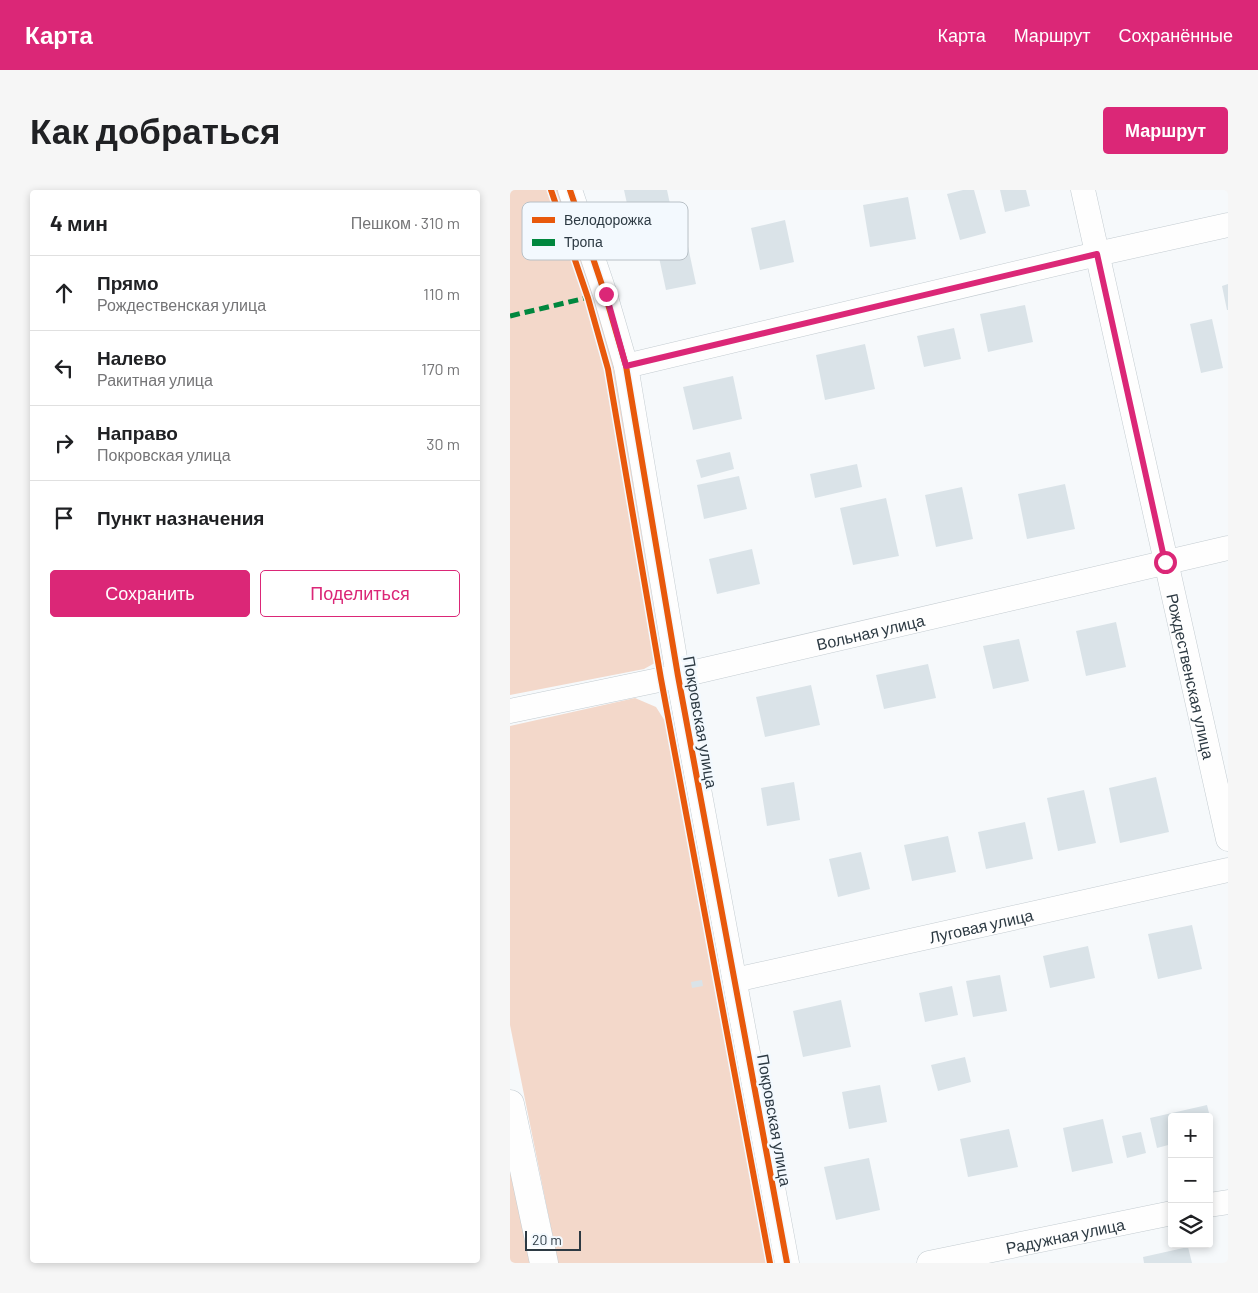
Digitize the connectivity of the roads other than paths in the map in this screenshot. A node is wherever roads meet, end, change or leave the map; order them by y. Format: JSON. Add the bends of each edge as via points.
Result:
{"nodes":[{"id":1,"x":570,"y":190,"type":"edge"},
{"id":2,"x":1083,"y":190,"type":"edge"},
{"id":3,"x":574,"y":202,"type":"edge"},
{"id":4,"x":1228,"y":225,"type":"edge"},
{"id":5,"x":1097,"y":254,"type":"junction"},
{"id":6,"x":594,"y":260,"type":"edge"},
{"id":7,"x":626,"y":366,"type":"junction"},
{"id":8,"x":1228,"y":548,"type":"edge"},
{"id":9,"x":1165,"y":562,"type":"junction"},
{"id":10,"x":678,"y":676,"type":"junction"},
{"id":11,"x":510,"y":711,"type":"edge"},
{"id":12,"x":1228,"y":839,"type":"edge"},
{"id":13,"x":1228,"y":870,"type":"edge"},
{"id":14,"x":735,"y":980,"type":"junction"},
{"id":15,"x":510,"y":1104,"type":"edge"},
{"id":16,"x":1228,"y":1202,"type":"edge"},
{"id":17,"x":1213,"y":1204,"type":"edge"},
{"id":18,"x":1168,"y":1214,"type":"edge"},
{"id":19,"x":544,"y":1263,"type":"edge"},
{"id":20,"x":787,"y":1263,"type":"edge"},
{"id":21,"x":929,"y":1263,"type":"edge"}],
"edges":[{"from":1,"to":3,"type":"street","name":"Покровская улица"},
{"from":2,"to":5,"type":"street","name":"Рождественская улица"},
{"from":4,"to":5,"type":"street"},
{"from":5,"to":7,"type":"street"},
{"from":5,"to":9,"type":"street","name":"Рождественская улица"},
{"from":6,"to":7,"type":"street","name":"Покровская улица"},
{"from":7,"to":10,"type":"street","name":"Покровская улица"},
{"from":8,"to":9,"type":"street","name":"Вольная улица"},
{"from":9,"to":10,"type":"street","name":"Вольная улица"},
{"from":9,"to":12,"type":"street","name":"Рождественская улица"},
{"from":10,"to":11,"type":"street","name":"Вольная улица"},
{"from":10,"to":14,"type":"street","name":"Покровская улица"},
{"from":13,"to":14,"type":"street","name":"Луговая улица"},
{"from":14,"to":20,"type":"street","name":"Покровская улица"},
{"from":15,"to":19,"type":"main road"},
{"from":16,"to":17,"type":"street"},
{"from":18,"to":21,"type":"street","name":"Радужная улица"}]}
